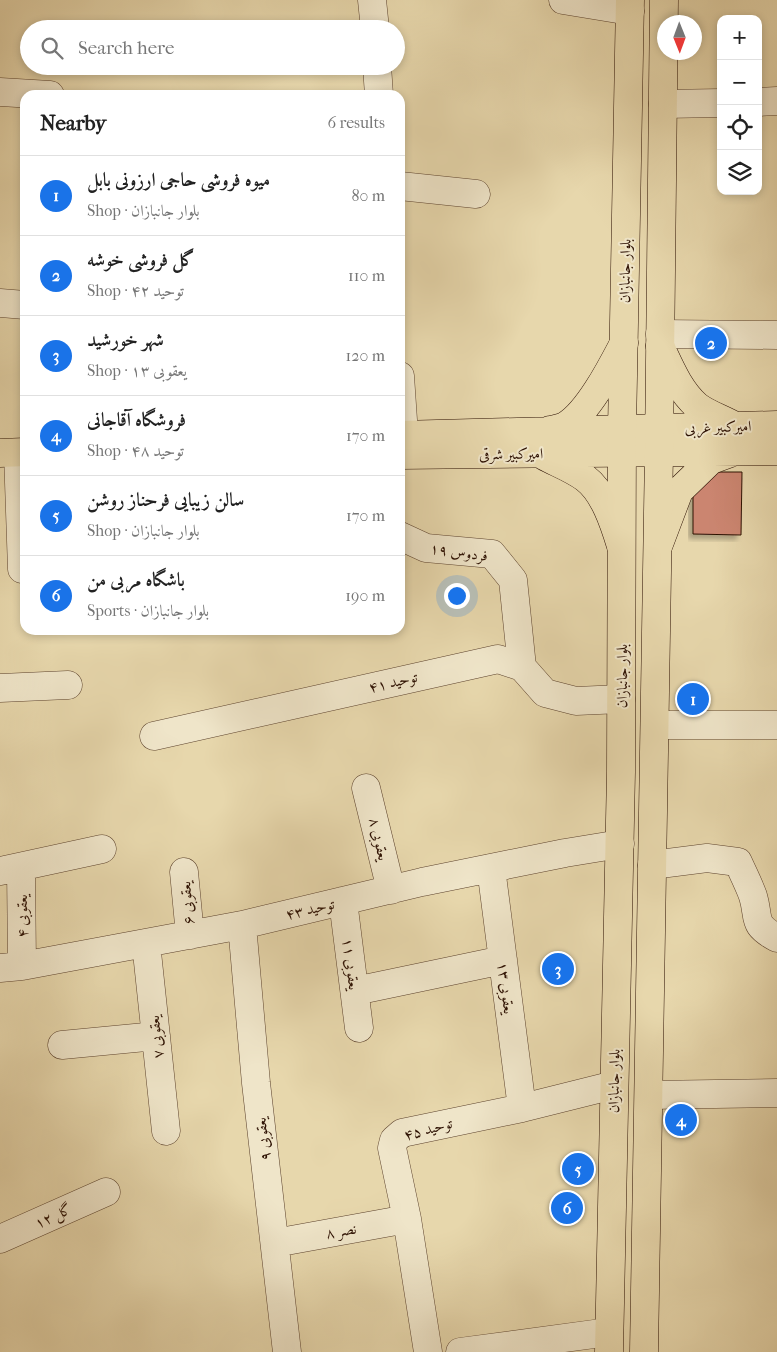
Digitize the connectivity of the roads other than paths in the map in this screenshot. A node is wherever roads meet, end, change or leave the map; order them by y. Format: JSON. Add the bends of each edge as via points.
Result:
{"nodes":[{"id":1,"x":372,"y":0,"type":"edge"},
{"id":2,"x":563,"y":0,"type":"edge"},
{"id":3,"x":664,"y":0,"type":"edge"},
{"id":4,"x":630,"y":6,"type":"edge"},
{"id":5,"x":373,"y":20,"type":"edge"},
{"id":6,"x":378,"y":75,"type":"edge"},
{"id":7,"x":379,"y":90,"type":"edge"},
{"id":8,"x":0,"y":92,"type":"edge"},
{"id":9,"x":20,"y":93,"type":"edge"},
{"id":10,"x":762,"y":102,"type":"edge"},
{"id":11,"x":777,"y":102,"type":"edge"},
{"id":12,"x":717,"y":103,"type":"edge"},
{"id":13,"x":663,"y":104,"type":"junction"},
{"id":14,"x":405,"y":187,"type":"edge"},
{"id":15,"x":476,"y":194,"type":"dead end"},
{"id":16,"x":0,"y":303,"type":"edge"},
{"id":17,"x":20,"y":305,"type":"edge"},
{"id":18,"x":777,"y":335,"type":"edge"},
{"id":19,"x":660,"y":340,"type":"junction"},
{"id":20,"x":624,"y":343,"type":"junction"},
{"id":21,"x":777,"y":425,"type":"edge"},
{"id":22,"x":736,"y":439,"type":"junction"},
{"id":23,"x":622,"y":441,"type":"junction"},
{"id":24,"x":659,"y":441,"type":"junction"},
{"id":25,"x":405,"y":442,"type":"edge"},
{"id":26,"x":543,"y":443,"type":"junction"},
{"id":27,"x":777,"y":450,"type":"edge"},
{"id":28,"x":14,"y":453,"type":"edge"},
{"id":29,"x":405,"y":538,"type":"edge"},
{"id":30,"x":20,"y":539,"type":"edge"},
{"id":31,"x":657,"y":550,"type":"junction"},
{"id":32,"x":622,"y":551,"type":"junction"},
{"id":33,"x":522,"y":666,"type":"junction"},
{"id":34,"x":68,"y":684,"type":"dead end"},
{"id":35,"x":0,"y":688,"type":"edge"},
{"id":36,"x":621,"y":699,"type":"junction"},
{"id":37,"x":655,"y":725,"type":"junction"},
{"id":38,"x":777,"y":725,"type":"edge"},
{"id":39,"x":154,"y":736,"type":"dead end"},
{"id":40,"x":366,"y":788,"type":"dead end"},
{"id":41,"x":620,"y":844,"type":"junction"},
{"id":42,"x":102,"y":849,"type":"dead end"},
{"id":43,"x":652,"y":865,"type":"junction"},
{"id":44,"x":491,"y":868,"type":"junction"},
{"id":45,"x":11,"y":869,"type":"edge"},
{"id":46,"x":184,"y":872,"type":"dead end"},
{"id":47,"x":391,"y":890,"type":"junction"},
{"id":48,"x":343,"y":901,"type":"junction"},
{"id":49,"x":242,"y":925,"type":"junction"},
{"id":50,"x":190,"y":935,"type":"junction"},
{"id":51,"x":777,"y":938,"type":"edge"},
{"id":52,"x":146,"y":943,"type":"junction"},
{"id":53,"x":503,"y":960,"type":"junction"},
{"id":54,"x":11,"y":967,"type":"edge"},
{"id":55,"x":355,"y":992,"type":"junction"},
{"id":56,"x":359,"y":1028,"type":"dead end"},
{"id":57,"x":156,"y":1036,"type":"junction"},
{"id":58,"x":62,"y":1045,"type":"dead end"},
{"id":59,"x":614,"y":1086,"type":"junction"},
{"id":60,"x":777,"y":1093,"type":"edge"},
{"id":61,"x":648,"y":1095,"type":"junction"},
{"id":62,"x":522,"y":1108,"type":"junction"},
{"id":63,"x":166,"y":1131,"type":"dead end"},
{"id":64,"x":106,"y":1192,"type":"dead end"},
{"id":65,"x":407,"y":1219,"type":"junction"},
{"id":66,"x":0,"y":1239,"type":"edge"},
{"id":67,"x":275,"y":1243,"type":"junction"},
{"id":68,"x":609,"y":1342,"type":"edge"},
{"id":69,"x":287,"y":1352,"type":"edge"},
{"id":70,"x":428,"y":1352,"type":"edge"},
{"id":71,"x":460,"y":1352,"type":"edge"},
{"id":72,"x":644,"y":1352,"type":"edge"}],
"edges":[{"from":1,"to":5,"type":"street"},
{"from":2,"to":4,"type":"street"},
{"from":3,"to":13,"type":"main road"},
{"from":4,"to":20,"type":"main road","name":"بلوار جانبازان"},
{"from":6,"to":7,"type":"street"},
{"from":8,"to":9,"type":"street"},
{"from":10,"to":11,"type":"street"},
{"from":12,"to":13,"type":"street"},
{"from":13,"to":19,"type":"main road"},
{"from":14,"to":15,"type":"street"},
{"from":16,"to":17,"type":"street"},
{"from":18,"to":19,"type":"street"},
{"from":19,"to":22,"type":"main road","via":[[674,378],[698,407]]},
{"from":19,"to":24,"type":"main road"},
{"from":20,"to":23,"type":"main road","name":"بلوار جانبازان"},
{"from":20,"to":26,"type":"main road","via":[[605,380],[575,418]]},
{"from":21,"to":22,"type":"main road","name":"امیرکبیر غربی"},
{"from":22,"to":24,"type":"main road","name":"امیرکبیر غربی"},
{"from":22,"to":27,"type":"main road","name":"امیرکبیر غربی"},
{"from":22,"to":31,"type":"main road","via":[[679,491]]},
{"from":23,"to":24,"type":"main road","name":"امیرکبیر غربی"},
{"from":23,"to":26,"type":"main road","name":"امیرکبیر شرقی"},
{"from":23,"to":32,"type":"main road","name":"بلوار جانبازان"},
{"from":24,"to":31,"type":"main road"},
{"from":25,"to":26,"type":"main road","name":"امیرکبیر شرقی"},
{"from":26,"to":32,"type":"main road","via":[[586,478],[597,492],[613,518]]},
{"from":28,"to":30,"type":"street"},
{"from":29,"to":33,"type":"street","name":"فردوس ۱۹","via":[[426,548],[492,554],[513,580]]},
{"from":31,"to":37,"type":"main road"},
{"from":32,"to":36,"type":"main road","name":"بلوار جانبازان"},
{"from":33,"to":36,"type":"street","via":[[546,693],[576,701]]},
{"from":33,"to":39,"type":"street","name":"توحید ۴۱","via":[[498,659]]},
{"from":34,"to":35,"type":"street"},
{"from":36,"to":41,"type":"main road","name":"بلوار جانبازان"},
{"from":37,"to":38,"type":"street"},
{"from":37,"to":43,"type":"main road"},
{"from":40,"to":47,"type":"street","name":"یعقوبی ۸"},
{"from":41,"to":44,"type":"street","name":"توحید ۴۳"},
{"from":41,"to":59,"type":"main road","name":"بلوار جانبازان"},
{"from":42,"to":45,"type":"street"},
{"from":43,"to":51,"type":"street","via":[[707,858],[738,862],[753,897],[755,916],[763,931]]},
{"from":43,"to":61,"type":"main road"},
{"from":44,"to":47,"type":"street","name":"توحید ۴۳"},
{"from":44,"to":53,"type":"street","name":"یعقوبی ۱۳"},
{"from":45,"to":54,"type":"street","name":"یعقوبی ۴"},
{"from":46,"to":50,"type":"street","name":"یعقوبی ۶"},
{"from":47,"to":48,"type":"street","name":"توحید ۴۳"},
{"from":48,"to":49,"type":"street","name":"توحید ۴۳"},
{"from":48,"to":55,"type":"street","name":"یعقوبی ۱۱"},
{"from":49,"to":50,"type":"street","name":"توحید ۴۳"},
{"from":49,"to":67,"type":"street","name":"یعقوبی ۹"},
{"from":50,"to":52,"type":"street","name":"توحید ۴۳"},
{"from":52,"to":54,"type":"street","name":"توحید ۴۳"},
{"from":52,"to":57,"type":"street","name":"یعقوبی ۷"},
{"from":53,"to":55,"type":"street"},
{"from":53,"to":62,"type":"street","name":"یعقوبی ۱۳"},
{"from":55,"to":56,"type":"street","name":"یعقوبی ۱۱"},
{"from":57,"to":58,"type":"street"},
{"from":57,"to":63,"type":"street","name":"یعقوبی ۷"},
{"from":59,"to":62,"type":"street","name":"توحید ۴۵"},
{"from":59,"to":68,"type":"main road","name":"بلوار جانبازان"},
{"from":60,"to":61,"type":"street"},
{"from":61,"to":72,"type":"main road"},
{"from":62,"to":65,"type":"street","name":"توحید ۴۵","via":[[402,1133],[394,1140],[392,1148]]},
{"from":64,"to":66,"type":"street","name":"گل ۱۲"},
{"from":65,"to":67,"type":"street","name":"نصر ۸"},
{"from":65,"to":70,"type":"street","name":"توحید ۴۵"},
{"from":67,"to":69,"type":"street","name":"یعقوبی ۹"},
{"from":68,"to":71,"type":"street"}]}
